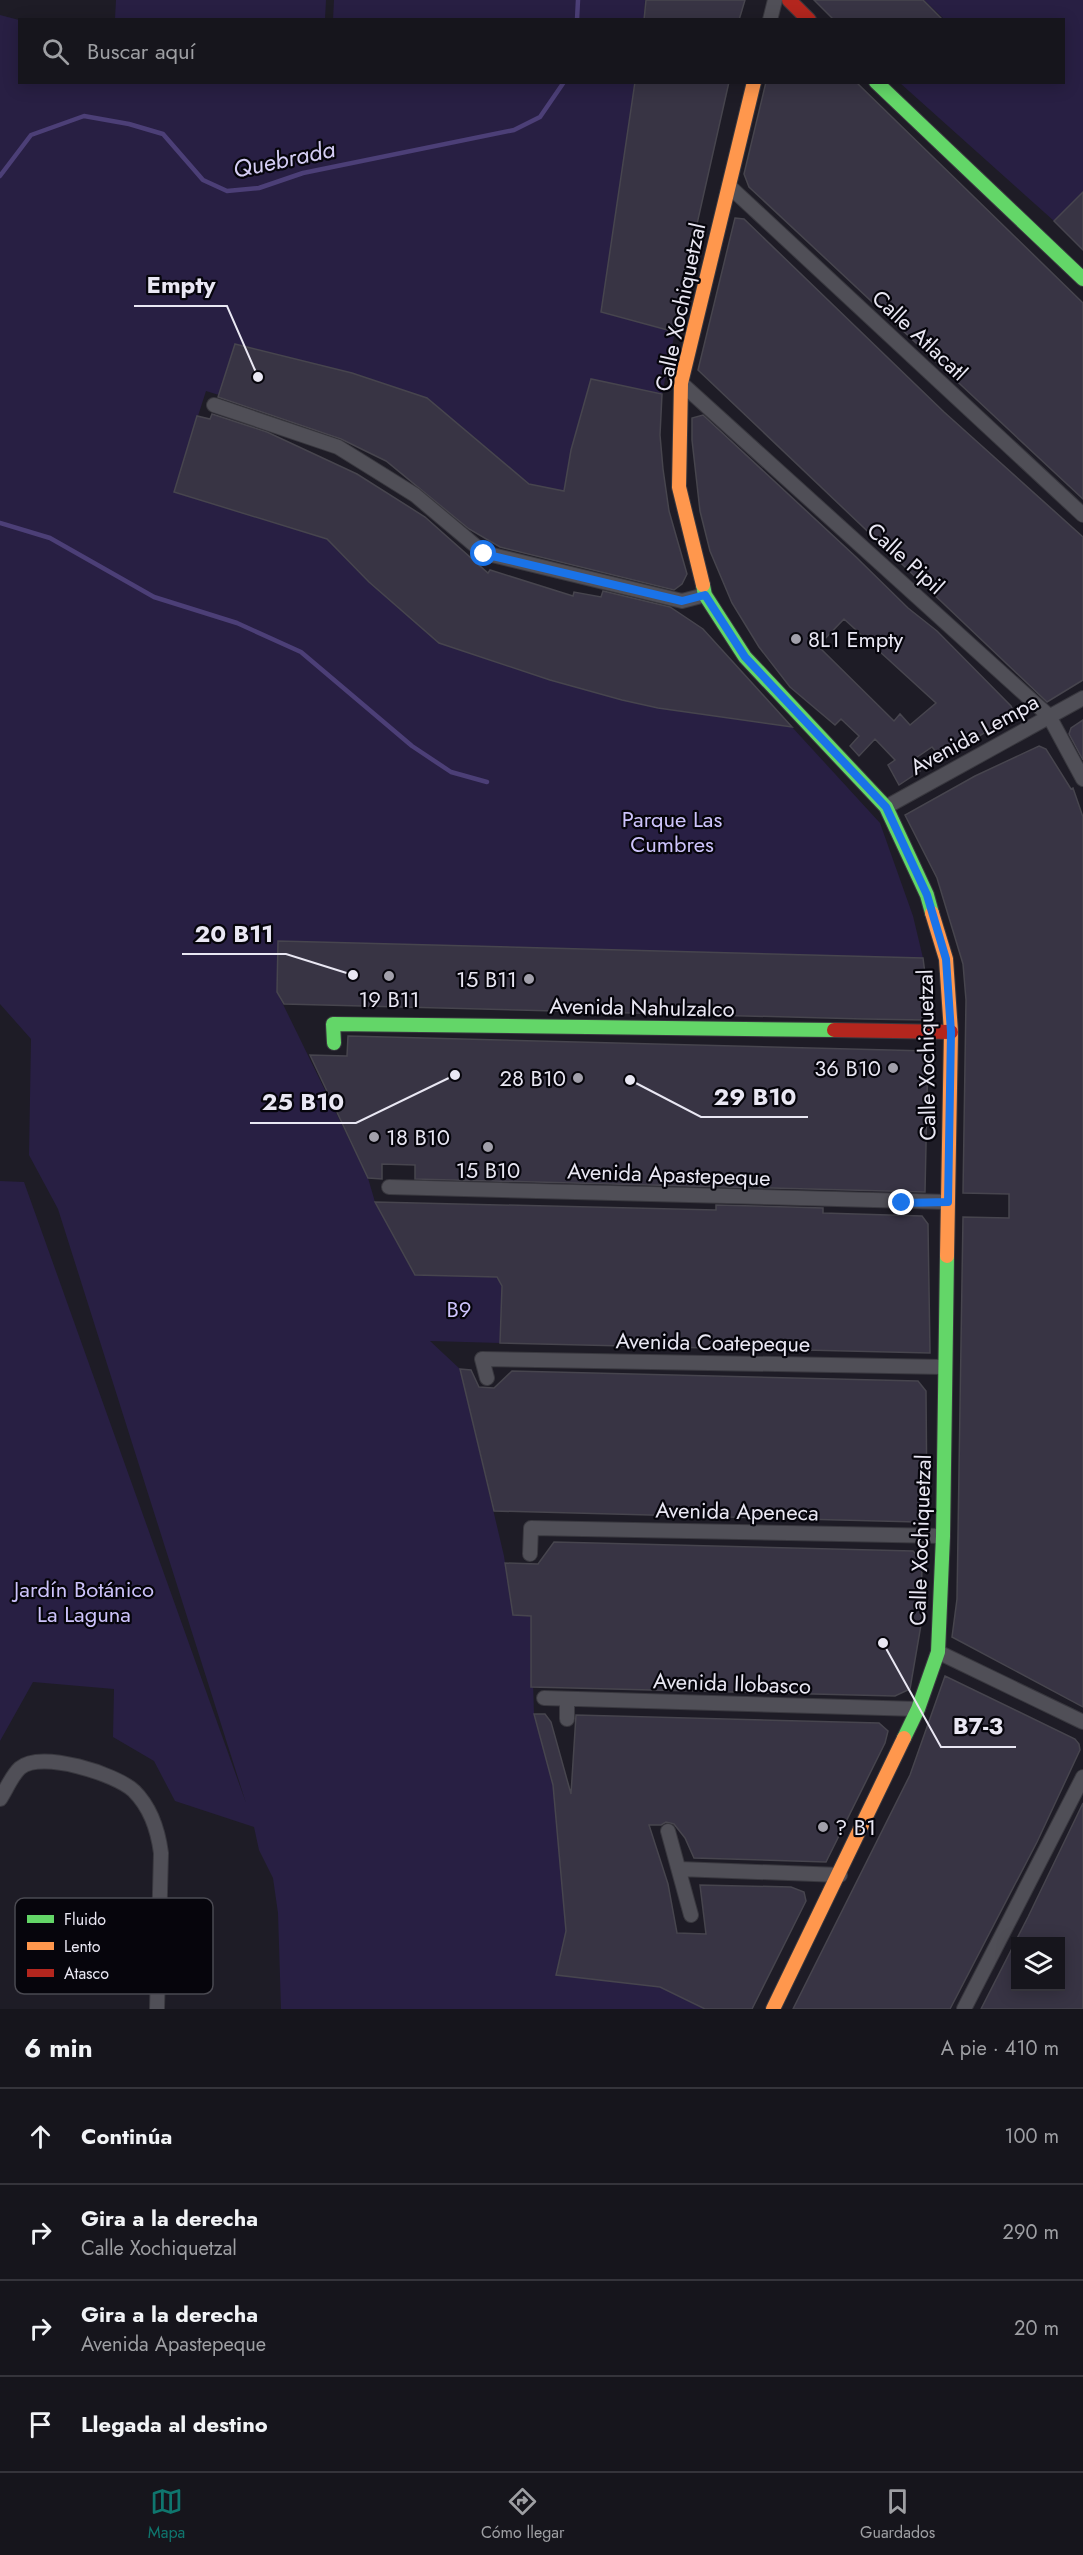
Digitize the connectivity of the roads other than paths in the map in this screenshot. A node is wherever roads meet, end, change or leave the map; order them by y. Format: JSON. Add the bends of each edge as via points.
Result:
{"nodes":[{"id":1,"x":775,"y":0,"type":"edge"},
{"id":2,"x":789,"y":0,"type":"edge"},
{"id":3,"x":770,"y":18,"type":"edge"},
{"id":4,"x":807,"y":18,"type":"edge"},
{"id":5,"x":754,"y":84,"type":"edge"},
{"id":6,"x":878,"y":84,"type":"edge"},
{"id":7,"x":729,"y":186,"type":"junction"},
{"id":8,"x":1083,"y":279,"type":"edge"},
{"id":9,"x":681,"y":383,"type":"junction"},
{"id":10,"x":214,"y":405,"type":"dead end"},
{"id":11,"x":1083,"y":515,"type":"edge"},
{"id":12,"x":705,"y":595,"type":"junction"},
{"id":13,"x":1083,"y":698,"type":"edge"},
{"id":14,"x":1049,"y":716,"type":"junction"},
{"id":15,"x":1083,"y":780,"type":"edge"},
{"id":16,"x":886,"y":807,"type":"junction"},
{"id":17,"x":951,"y":1032,"type":"junction"},
{"id":18,"x":334,"y":1043,"type":"dead end"},
{"id":19,"x":389,"y":1186,"type":"dead end"},
{"id":20,"x":948,"y":1202,"type":"junction"},
{"id":21,"x":944,"y":1367,"type":"junction"},
{"id":22,"x":487,"y":1378,"type":"dead end"},
{"id":23,"x":942,"y":1536,"type":"junction"},
{"id":24,"x":530,"y":1554,"type":"dead end"},
{"id":25,"x":938,"y":1652,"type":"junction"},
{"id":26,"x":544,"y":1698,"type":"dead end"},
{"id":27,"x":567,"y":1699,"type":"junction"},
{"id":28,"x":918,"y":1709,"type":"junction"},
{"id":29,"x":567,"y":1719,"type":"dead end"},
{"id":30,"x":1083,"y":1722,"type":"edge"},
{"id":31,"x":1083,"y":1777,"type":"edge"},
{"id":32,"x":0,"y":1799,"type":"edge"},
{"id":33,"x":668,"y":1831,"type":"dead end"},
{"id":34,"x":679,"y":1869,"type":"junction"},
{"id":35,"x":840,"y":1875,"type":"junction"},
{"id":36,"x":160,"y":1898,"type":"edge"},
{"id":37,"x":691,"y":1915,"type":"dead end"},
{"id":38,"x":157,"y":1994,"type":"edge"},
{"id":39,"x":157,"y":2009,"type":"edge"},
{"id":40,"x":773,"y":2009,"type":"edge"},
{"id":41,"x":964,"y":2009,"type":"edge"}],
"edges":[{"from":1,"to":3,"type":"street"},
{"from":2,"to":4,"type":"street"},
{"from":5,"to":7,"type":"street","name":"Calle Xochiquetzal"},
{"from":6,"to":8,"type":"street"},
{"from":7,"to":9,"type":"street","name":"Calle Xochiquetzal"},
{"from":7,"to":11,"type":"street","name":"Calle Atlacatl"},
{"from":9,"to":12,"type":"street","name":"Calle Xochiquetzal","via":[[679,487]]},
{"from":9,"to":14,"type":"street","name":"Calle Pipil"},
{"from":10,"to":12,"type":"street","via":[[338,447],[415,495],[484,554],[682,601]]},
{"from":12,"to":16,"type":"street","name":"Calle Xochiquetzal","via":[[745,657]]},
{"from":13,"to":14,"type":"street","name":"Avenida Lempa"},
{"from":14,"to":15,"type":"street","name":"Calle Pipil"},
{"from":14,"to":16,"type":"street","name":"Avenida Lempa"},
{"from":16,"to":17,"type":"street","name":"Calle Xochiquetzal","via":[[927,895],[946,959]]},
{"from":17,"to":18,"type":"street","name":"Avenida Nahulzalco","via":[[333,1024]]},
{"from":17,"to":20,"type":"street","name":"Calle Xochiquetzal"},
{"from":19,"to":20,"type":"street","name":"Avenida Apastepeque"},
{"from":20,"to":21,"type":"street","name":"Calle Xochiquetzal"},
{"from":21,"to":22,"type":"street","name":"Avenida Coatepeque","via":[[482,1359]]},
{"from":21,"to":23,"type":"street","name":"Calle Xochiquetzal"},
{"from":23,"to":24,"type":"street","name":"Avenida Apeneca","via":[[531,1528]]},
{"from":23,"to":25,"type":"street","name":"Calle Xochiquetzal"},
{"from":25,"to":28,"type":"street","name":"Calle Xochiquetzal"},
{"from":25,"to":30,"type":"street"},
{"from":26,"to":27,"type":"street","name":"Avenida Ilobasco"},
{"from":27,"to":28,"type":"street","name":"Avenida Ilobasco"},
{"from":27,"to":29,"type":"street"},
{"from":28,"to":35,"type":"street","name":"Calle Xochiquetzal"},
{"from":31,"to":41,"type":"street"},
{"from":32,"to":36,"type":"street","via":[[20,1767],[38,1760],[72,1765],[133,1790],[158,1829]]},
{"from":33,"to":34,"type":"street"},
{"from":34,"to":35,"type":"street"},
{"from":34,"to":37,"type":"street"},
{"from":35,"to":40,"type":"street","name":"Calle Xochiquetzal"},
{"from":38,"to":39,"type":"street"}]}
